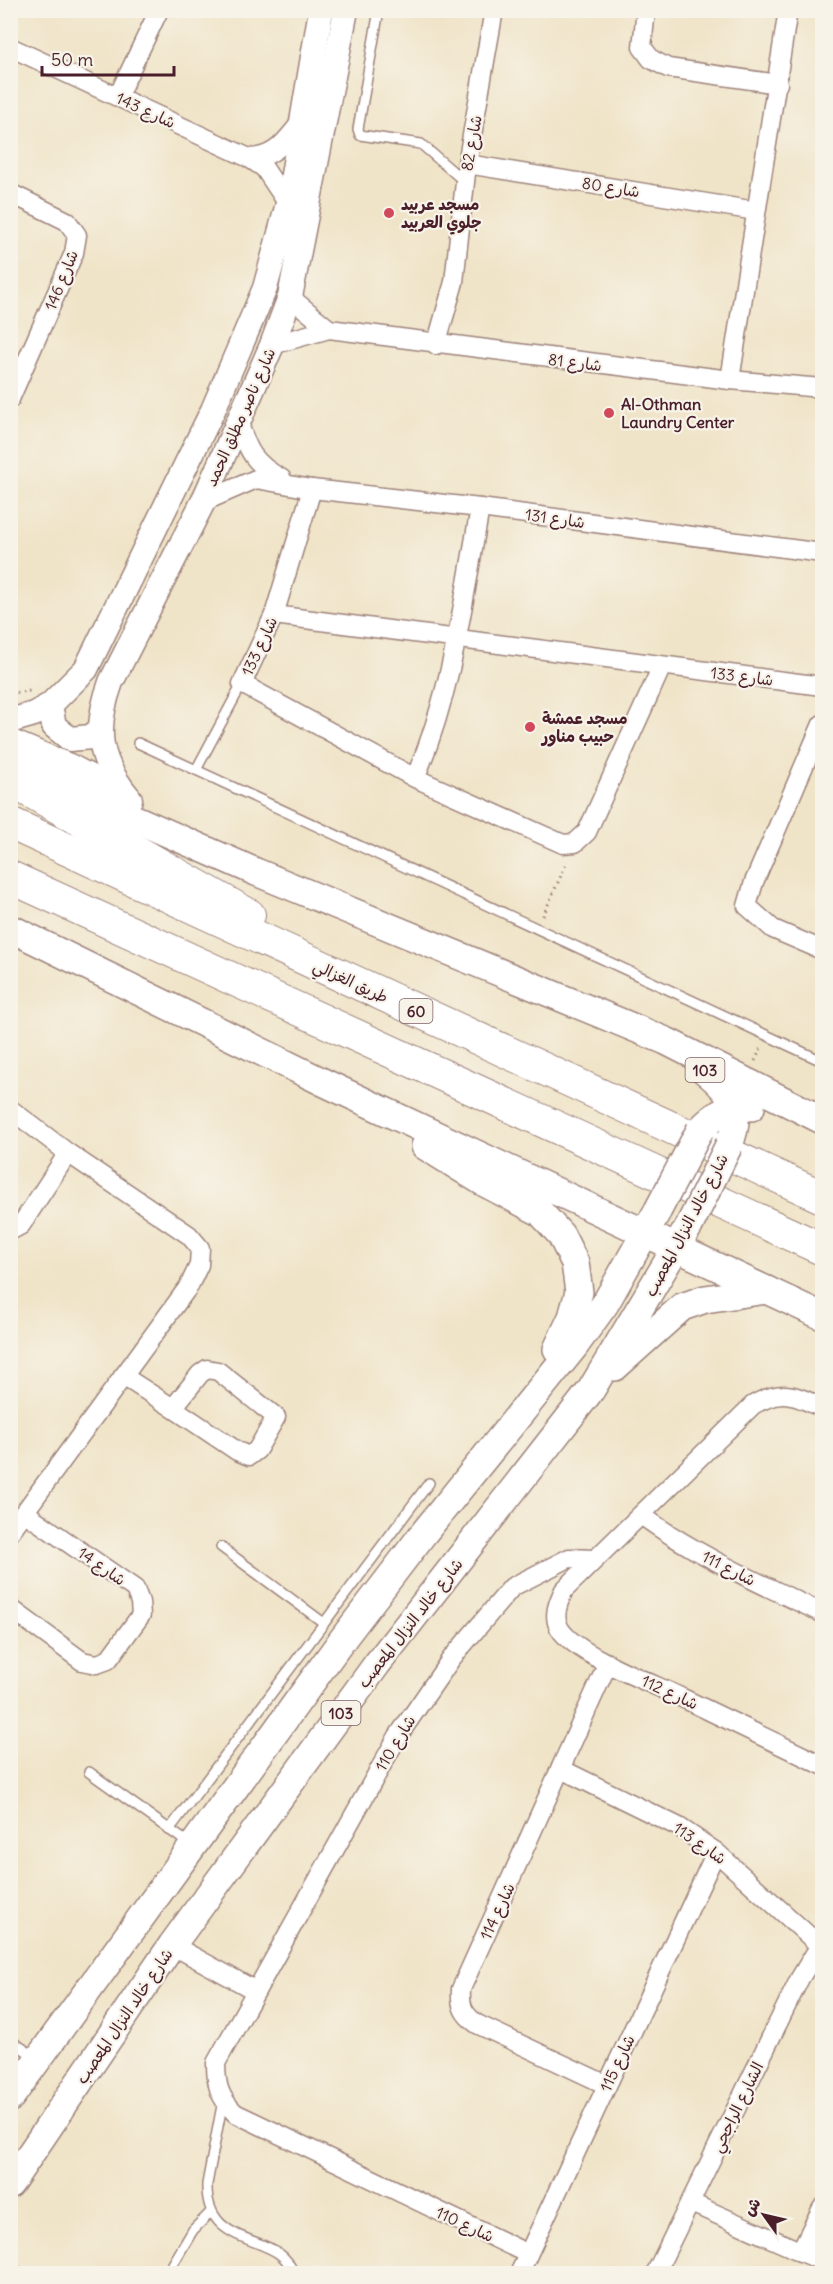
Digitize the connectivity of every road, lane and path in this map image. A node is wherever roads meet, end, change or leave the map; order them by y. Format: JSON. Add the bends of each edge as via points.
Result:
{"nodes":[{"id":1,"x":159,"y":10,"type":"edge"},
{"id":2,"x":321,"y":10,"type":"edge"},
{"id":3,"x":346,"y":10,"type":"edge"},
{"id":4,"x":379,"y":10,"type":"edge"},
{"id":5,"x":494,"y":10,"type":"edge"},
{"id":6,"x":646,"y":10,"type":"edge"},
{"id":7,"x":788,"y":10,"type":"edge"},
{"id":8,"x":10,"y":47,"type":"edge"},
{"id":9,"x":778,"y":84,"type":"junction"},
{"id":10,"x":118,"y":96,"type":"junction"},
{"id":11,"x":303,"y":119,"type":"junction"},
{"id":12,"x":249,"y":158,"type":"junction"},
{"id":13,"x":466,"y":173,"type":"junction"},
{"id":14,"x":10,"y":193,"type":"edge"},
{"id":15,"x":288,"y":204,"type":"junction"},
{"id":16,"x":756,"y":211,"type":"junction"},
{"id":17,"x":290,"y":297,"type":"junction"},
{"id":18,"x":329,"y":329,"type":"junction"},
{"id":19,"x":272,"y":345,"type":"junction"},
{"id":20,"x":436,"y":345,"type":"junction"},
{"id":21,"x":730,"y":380,"type":"junction"},
{"id":22,"x":822,"y":388,"type":"edge"},
{"id":23,"x":10,"y":399,"type":"edge"},
{"id":24,"x":238,"y":421,"type":"junction"},
{"id":25,"x":289,"y":483,"type":"junction"},
{"id":26,"x":312,"y":489,"type":"junction"},
{"id":27,"x":203,"y":501,"type":"junction"},
{"id":28,"x":480,"y":508,"type":"junction"},
{"id":29,"x":822,"y":553,"type":"edge"},
{"id":30,"x":274,"y":615,"type":"junction"},
{"id":31,"x":457,"y":637,"type":"junction"},
{"id":32,"x":662,"y":666,"type":"junction"},
{"id":33,"x":242,"y":684,"type":"junction"},
{"id":34,"x":822,"y":686,"type":"edge"},
{"id":35,"x":50,"y":705,"type":"junction"},
{"id":36,"x":10,"y":721,"type":"edge"},
{"id":37,"x":822,"y":724,"type":"edge"},
{"id":38,"x":99,"y":730,"type":"junction"},
{"id":39,"x":10,"y":743,"type":"edge"},
{"id":40,"x":138,"y":743,"type":"dead end"},
{"id":41,"x":10,"y":764,"type":"edge"},
{"id":42,"x":196,"y":770,"type":"junction"},
{"id":43,"x":415,"y":778,"type":"junction"},
{"id":44,"x":10,"y":780,"type":"edge"},
{"id":45,"x":129,"y":799,"type":"junction"},
{"id":46,"x":10,"y":823,"type":"edge"},
{"id":47,"x":575,"y":843,"type":"junction"},
{"id":48,"x":256,"y":872,"type":"junction"},
{"id":49,"x":10,"y":877,"type":"edge"},
{"id":50,"x":10,"y":887,"type":"edge"},
{"id":51,"x":116,"y":926,"type":"junction"},
{"id":52,"x":10,"y":928,"type":"edge"},
{"id":53,"x":537,"y":929,"type":"junction"},
{"id":54,"x":10,"y":937,"type":"edge"},
{"id":55,"x":53,"y":949,"type":"junction"},
{"id":56,"x":822,"y":951,"type":"edge"},
{"id":57,"x":376,"y":993,"type":"junction"},
{"id":58,"x":666,"y":1041,"type":"junction"},
{"id":59,"x":822,"y":1061,"type":"edge"},
{"id":60,"x":325,"y":1083,"type":"junction"},
{"id":61,"x":735,"y":1106,"type":"junction"},
{"id":62,"x":10,"y":1109,"type":"edge"},
{"id":63,"x":822,"y":1120,"type":"edge"},
{"id":64,"x":822,"y":1126,"type":"edge"},
{"id":65,"x":68,"y":1153,"type":"junction"},
{"id":66,"x":822,"y":1197,"type":"edge"},
{"id":67,"x":652,"y":1221,"type":"junction"},
{"id":68,"x":10,"y":1231,"type":"edge"},
{"id":69,"x":684,"y":1237,"type":"junction"},
{"id":70,"x":822,"y":1249,"type":"edge"},
{"id":71,"x":768,"y":1290,"type":"junction"},
{"id":72,"x":822,"y":1316,"type":"edge"},
{"id":73,"x":123,"y":1376,"type":"junction"},
{"id":74,"x":539,"y":1387,"type":"junction"},
{"id":75,"x":591,"y":1390,"type":"junction"},
{"id":76,"x":173,"y":1408,"type":"junction"},
{"id":77,"x":822,"y":1408,"type":"edge"},
{"id":78,"x":429,"y":1483,"type":"dead end"},
{"id":79,"x":24,"y":1512,"type":"junction"},
{"id":80,"x":641,"y":1515,"type":"junction"},
{"id":81,"x":10,"y":1532,"type":"edge"},
{"id":82,"x":221,"y":1547,"type":"dead end"},
{"id":83,"x":594,"y":1559,"type":"junction"},
{"id":84,"x":10,"y":1608,"type":"edge"},
{"id":85,"x":822,"y":1613,"type":"edge"},
{"id":86,"x":324,"y":1623,"type":"junction"},
{"id":87,"x":608,"y":1663,"type":"junction"},
{"id":88,"x":822,"y":1765,"type":"edge"},
{"id":89,"x":561,"y":1769,"type":"junction"},
{"id":90,"x":89,"y":1772,"type":"dead end"},
{"id":91,"x":170,"y":1830,"type":"junction"},
{"id":92,"x":193,"y":1847,"type":"junction"},
{"id":93,"x":716,"y":1852,"type":"junction"},
{"id":94,"x":821,"y":1943,"type":"edge"},
{"id":95,"x":172,"y":1945,"type":"junction"},
{"id":96,"x":256,"y":1991,"type":"junction"},
{"id":97,"x":10,"y":2040,"type":"edge"},
{"id":98,"x":39,"y":2059,"type":"junction"},
{"id":99,"x":607,"y":2085,"type":"junction"},
{"id":100,"x":10,"y":2098,"type":"edge"},
{"id":101,"x":223,"y":2100,"type":"junction"},
{"id":102,"x":10,"y":2184,"type":"edge"},
{"id":103,"x":691,"y":2203,"type":"junction"},
{"id":104,"x":822,"y":2208,"type":"edge"},
{"id":105,"x":211,"y":2212,"type":"junction"},
{"id":106,"x":800,"y":2252,"type":"junction"},
{"id":107,"x":528,"y":2254,"type":"junction"},
{"id":108,"x":822,"y":2261,"type":"edge"},
{"id":109,"x":10,"y":2268,"type":"edge"},
{"id":110,"x":22,"y":2274,"type":"edge"},
{"id":111,"x":166,"y":2274,"type":"edge"},
{"id":112,"x":293,"y":2274,"type":"edge"},
{"id":113,"x":519,"y":2274,"type":"edge"},
{"id":114,"x":655,"y":2274,"type":"edge"}],
"edges":[{"from":1,"to":10,"type":"street"},
{"from":2,"to":11,"type":"street","name":"شارع ناصر مطلق الحمد"},
{"from":3,"to":17,"type":"street","name":"شارع ناصر مطلق الحمد"},
{"from":4,"to":13,"type":"lane","via":[[357,129],[360,135],[421,144]]},
{"from":5,"to":13,"type":"street","name":"شارع 82"},
{"from":6,"to":9,"type":"street","via":[[642,47],[651,59],[668,68]]},
{"from":7,"to":9,"type":"street"},
{"from":8,"to":10,"type":"street","name":"شارع 143"},
{"from":9,"to":16,"type":"street"},
{"from":10,"to":12,"type":"street","name":"شارع 143"},
{"from":11,"to":12,"type":"street","via":[[281,146],[264,158]]},
{"from":11,"to":15,"type":"street","name":"شارع ناصر مطلق الحمد"},
{"from":12,"to":15,"type":"street","name":"شارع 143","via":[[264,168]]},
{"from":13,"to":16,"type":"street","name":"شارع 80"},
{"from":13,"to":20,"type":"street","name":"شارع 82","via":[[454,282]]},
{"from":14,"to":23,"type":"street","name":"شارع 146","via":[[67,221],[77,235],[74,253]]},
{"from":15,"to":35,"type":"street","name":"شارع ناصر مطلق الحمد","via":[[265,288],[213,410],[94,655],[75,683]]},
{"from":16,"to":21,"type":"street"},
{"from":17,"to":18,"type":"street"},
{"from":17,"to":19,"type":"street","name":"شارع ناصر مطلق الحمد"},
{"from":18,"to":19,"type":"street","name":"شارع 81"},
{"from":18,"to":20,"type":"street","name":"شارع 81"},
{"from":19,"to":24,"type":"street","name":"شارع ناصر مطلق الحمد"},
{"from":20,"to":21,"type":"street","name":"شارع 81"},
{"from":21,"to":22,"type":"street","name":"شارع 81"},
{"from":24,"to":25,"type":"street","name":"شارع 131","via":[[249,453],[264,469]]},
{"from":24,"to":27,"type":"street","name":"شارع ناصر مطلق الحمد"},
{"from":25,"to":26,"type":"street","name":"شارع 131"},
{"from":25,"to":27,"type":"street","name":"شارع 131","via":[[255,479]]},
{"from":26,"to":28,"type":"street","name":"شارع 131"},
{"from":26,"to":30,"type":"street","name":"شارع 133"},
{"from":27,"to":38,"type":"street","name":"شارع ناصر مطلق الحمد","via":[[111,682]]},
{"from":28,"to":29,"type":"street","name":"شارع 131"},
{"from":28,"to":31,"type":"street"},
{"from":30,"to":31,"type":"street","name":"شارع 133"},
{"from":30,"to":33,"type":"street","name":"شارع 133"},
{"from":31,"to":32,"type":"street","name":"شارع 133"},
{"from":31,"to":43,"type":"street","via":[[430,745]]},
{"from":32,"to":34,"type":"street","name":"شارع 133"},
{"from":32,"to":47,"type":"street","via":[[587,832]]},
{"from":33,"to":42,"type":"lane"},
{"from":33,"to":43,"type":"street","name":"شارع 133"},
{"from":35,"to":36,"type":"street","name":"شارع ناصر مطلق الحمد"},
{"from":35,"to":38,"type":"street","via":[[54,726],[70,739],[91,737]]},
{"from":37,"to":56,"type":"street","via":[[747,906],[773,929]]},
{"from":38,"to":45,"type":"street","name":"شارع ناصر مطلق الحمد","via":[[108,768]]},
{"from":39,"to":45,"type":"main road"},
{"from":40,"to":42,"type":"lane"},
{"from":41,"to":48,"type":"main road"},
{"from":42,"to":53,"type":"lane"},
{"from":43,"to":47,"type":"street","name":"شارع 133","via":[[562,844]]},
{"from":44,"to":57,"type":"highway","via":[[197,884]]},
{"from":45,"to":48,"type":"main road"},
{"from":46,"to":57,"type":"highway","name":"طريق الغزالي","number":"60"},
{"from":47,"to":53,"type":"path"},
{"from":48,"to":58,"type":"main road"},
{"from":49,"to":51,"type":"highway"},
{"from":50,"to":51,"type":"highway"},
{"from":51,"to":70,"type":"highway"},
{"from":52,"to":55,"type":"main road"},
{"from":53,"to":59,"type":"lane"},
{"from":54,"to":55,"type":"lane"},
{"from":55,"to":60,"type":"main road"},
{"from":57,"to":66,"type":"highway","name":"طريق الغزالي","number":"60"},
{"from":58,"to":61,"type":"main road","number":"103","via":[[720,1083]]},
{"from":58,"to":63,"type":"main road"},
{"from":60,"to":67,"type":"main road"},
{"from":60,"to":74,"type":"main road","via":[[483,1182],[540,1212],[561,1235],[575,1263],[579,1292],[572,1317]]},
{"from":61,"to":64,"type":"main road","via":[[787,1114]]},
{"from":61,"to":67,"type":"main road","name":"شارع خالد النزال المعصب","number":"103","bridge":true,"via":[[700,1130]]},
{"from":61,"to":69,"type":"main road","name":"شارع خالد النزال المعصب","number":"103","bridge":true,"via":[[735,1132]]},
{"from":62,"to":65,"type":"street"},
{"from":65,"to":68,"type":"street","via":[[21,1225]]},
{"from":65,"to":73,"type":"street","via":[[189,1235],[200,1248],[189,1286]]},
{"from":67,"to":69,"type":"main road"},
{"from":67,"to":74,"type":"main road","name":"شارع خالد النزال المعصب","number":"103","via":[[605,1304]]},
{"from":69,"to":71,"type":"main road"},
{"from":69,"to":75,"type":"main road","name":"شارع خالد النزال المعصب","number":"103"},
{"from":71,"to":72,"type":"main road"},
{"from":71,"to":75,"type":"main road","via":[[705,1299],[682,1307]]},
{"from":73,"to":76,"type":"street"},
{"from":73,"to":79,"type":"street"},
{"from":74,"to":92,"type":"main road","name":"شارع خالد النزال المعصب","number":"103","via":[[345,1636]]},
{"from":75,"to":95,"type":"main road","name":"شارع خالد النزال المعصب","number":"103","via":[[377,1664]]},
{"from":76,"to":76,"type":"street","via":[[249,1456],[257,1450],[276,1418],[218,1371],[207,1369]]},
{"from":77,"to":80,"type":"street","via":[[785,1394],[769,1396],[753,1405]]},
{"from":78,"to":86,"type":"lane"},
{"from":79,"to":81,"type":"street"},
{"from":79,"to":84,"type":"street","name":"شارع 14","via":[[135,1589],[141,1615],[108,1660],[97,1664],[82,1661]]},
{"from":80,"to":83,"type":"street"},
{"from":80,"to":85,"type":"street","name":"شارع 111","via":[[706,1557]]},
{"from":82,"to":86,"type":"lane"},
{"from":83,"to":87,"type":"street","name":"شارع 112","via":[[564,1590],[558,1604],[559,1628],[568,1640]]},
{"from":83,"to":96,"type":"street","name":"شارع 110","via":[[569,1558],[512,1587],[451,1659],[398,1736]]},
{"from":86,"to":91,"type":"lane"},
{"from":87,"to":88,"type":"street","name":"شارع 112"},
{"from":87,"to":89,"type":"street","name":"114 شارع"},
{"from":89,"to":93,"type":"street","name":"شارع 113","via":[[679,1827]]},
{"from":89,"to":99,"type":"street","name":"114 شارع","via":[[461,1989],[460,2005],[477,2024]]},
{"from":90,"to":91,"type":"lane"},
{"from":91,"to":92,"type":"lane"},
{"from":92,"to":98,"type":"main road","name":"شارع خالد النزال المعصب","number":"103"},
{"from":93,"to":94,"type":"street","name":"شارع 113"},
{"from":93,"to":99,"type":"street","name":"شارع 115"},
{"from":94,"to":103,"type":"street","name":"الشارع الراجحي","via":[[800,1978]]},
{"from":95,"to":96,"type":"street"},
{"from":95,"to":102,"type":"main road","name":"شارع خالد النزال المعصب","number":"103"},
{"from":96,"to":101,"type":"street","name":"شارع 110","via":[[216,2063],[216,2083]]},
{"from":97,"to":98,"type":"lane"},
{"from":98,"to":100,"type":"main road","name":"شارع خالد النزال المعصب","number":"103"},
{"from":99,"to":107,"type":"street","name":"شارع 115"},
{"from":101,"to":105,"type":"lane","via":[[207,2184]]},
{"from":101,"to":107,"type":"street","name":"شارع 110","via":[[235,2113],[257,2125]]},
{"from":103,"to":106,"type":"street"},
{"from":103,"to":114,"type":"street","name":"الشارع الراجحي"},
{"from":104,"to":106,"type":"street"},
{"from":105,"to":111,"type":"lane","via":[[193,2230]]},
{"from":105,"to":112,"type":"lane","via":[[231,2232],[286,2259]]},
{"from":106,"to":108,"type":"street"},
{"from":107,"to":113,"type":"street","name":"شارع 115"},
{"from":109,"to":110,"type":"lane"}]}
